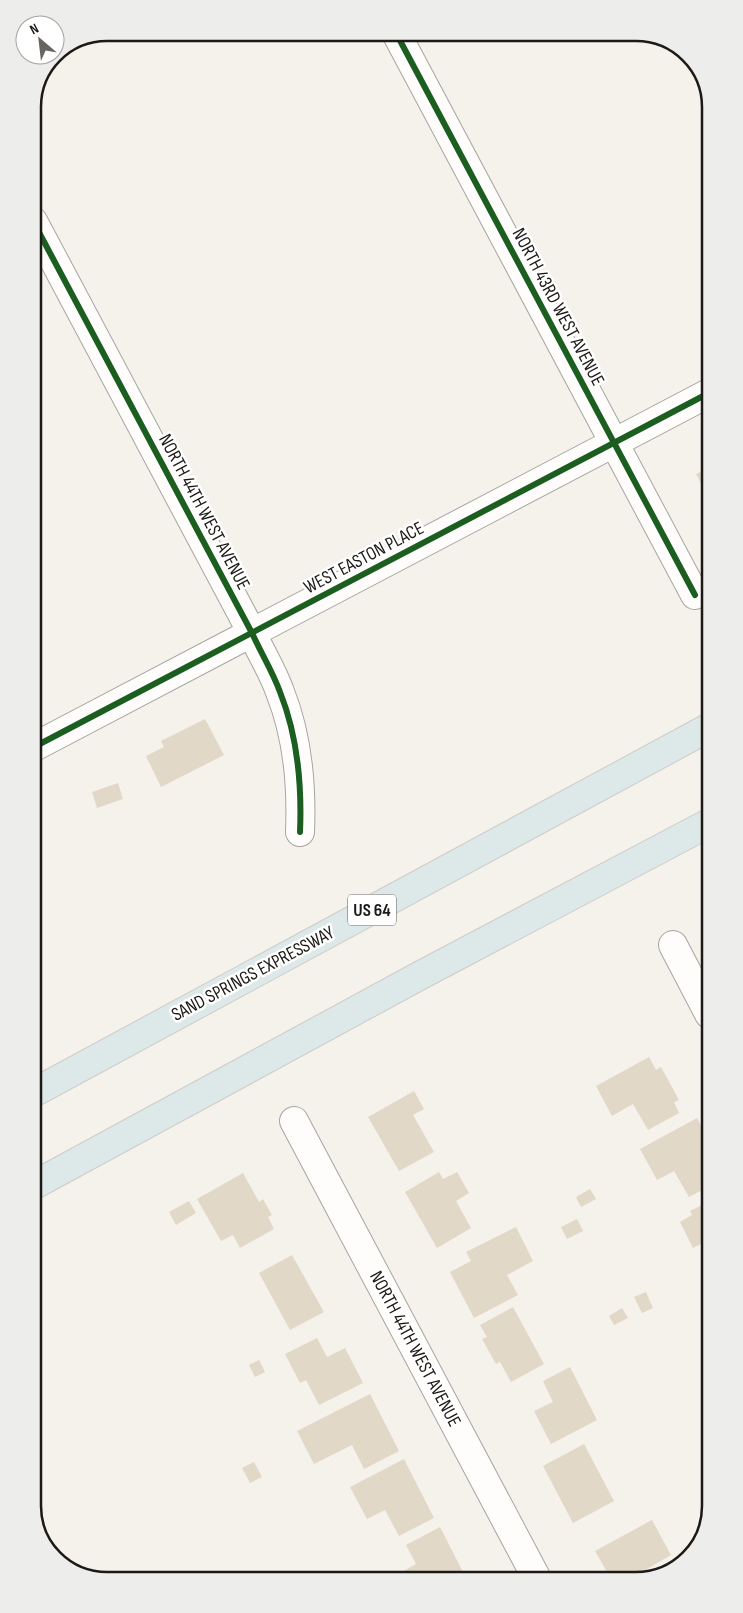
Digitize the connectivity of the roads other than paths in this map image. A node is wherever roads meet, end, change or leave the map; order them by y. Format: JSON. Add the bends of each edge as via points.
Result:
{"nodes":[{"id":1,"x":400,"y":41,"type":"edge"},
{"id":2,"x":41,"y":236,"type":"edge"},
{"id":3,"x":702,"y":397,"type":"edge"},
{"id":4,"x":614,"y":444,"type":"junction"},
{"id":5,"x":695,"y":594,"type":"dead end"},
{"id":6,"x":252,"y":633,"type":"junction"},
{"id":7,"x":702,"y":731,"type":"edge"},
{"id":8,"x":41,"y":743,"type":"edge"},
{"id":9,"x":702,"y":826,"type":"edge"},
{"id":10,"x":300,"y":832,"type":"dead end"},
{"id":11,"x":674,"y":945,"type":"dead end"},
{"id":12,"x":700,"y":976,"type":"edge"},
{"id":13,"x":41,"y":1089,"type":"edge"},
{"id":14,"x":294,"y":1121,"type":"dead end"},
{"id":15,"x":41,"y":1181,"type":"edge"},
{"id":16,"x":533,"y":1572,"type":"edge"}],
"edges":[{"from":1,"to":4,"type":"street","name":"NORTH 43RD WEST AVENUE"},
{"from":2,"to":6,"type":"street","name":"NORTH 44TH WEST AVENUE"},
{"from":3,"to":4,"type":"street","name":"WEST EASTON PLACE"},
{"from":4,"to":5,"type":"street","name":"NORTH 43RD WEST AVENUE"},
{"from":4,"to":6,"type":"street","name":"WEST EASTON PLACE"},
{"from":6,"to":8,"type":"street","name":"WEST EASTON PLACE"},
{"from":6,"to":10,"type":"street","name":"NORTH 44TH WEST AVENUE","via":[[290,721],[300,772]]},
{"from":7,"to":13,"type":"highway","name":"SAND SPRINGS EXPRESSWAY","number":"US 64"},
{"from":9,"to":15,"type":"highway"},
{"from":11,"to":12,"type":"street"},
{"from":14,"to":16,"type":"street","name":"NORTH 44TH WEST AVENUE"}]}
